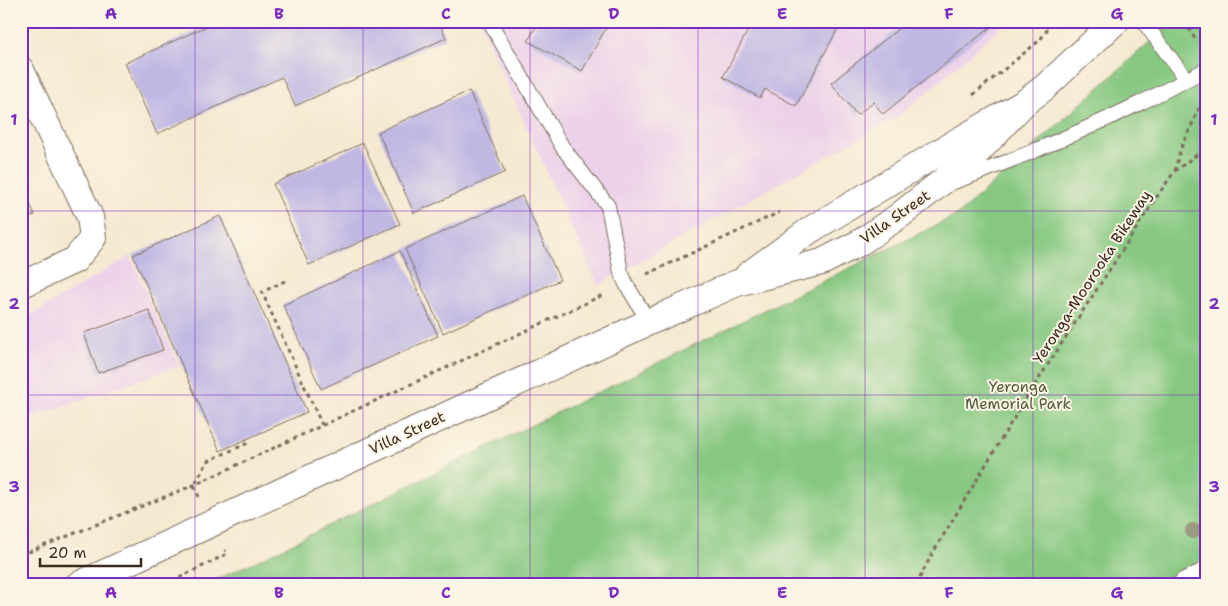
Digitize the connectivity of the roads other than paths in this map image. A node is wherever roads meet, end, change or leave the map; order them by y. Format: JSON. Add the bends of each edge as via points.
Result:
{"nodes":[{"id":1,"x":492,"y":21,"type":"edge"},
{"id":2,"x":1116,"y":21,"type":"edge"},
{"id":3,"x":1143,"y":21,"type":"edge"},
{"id":4,"x":1207,"y":69,"type":"edge"},
{"id":5,"x":21,"y":70,"type":"edge"},
{"id":6,"x":1186,"y":79,"type":"junction"},
{"id":7,"x":1024,"y":103,"type":"junction"},
{"id":8,"x":932,"y":190,"type":"junction"},
{"id":9,"x":737,"y":283,"type":"junction"},
{"id":10,"x":21,"y":285,"type":"edge"},
{"id":11,"x":649,"y":322,"type":"junction"},
{"id":12,"x":1207,"y":575,"type":"edge"},
{"id":13,"x":78,"y":585,"type":"edge"},
{"id":14,"x":1186,"y":585,"type":"edge"}],
"edges":[{"from":1,"to":11,"type":"lane","via":[[563,148],[608,206],[621,272]]},
{"from":2,"to":7,"type":"street","name":"Villa Street"},
{"from":3,"to":6,"type":"lane"},
{"from":4,"to":6,"type":"lane"},
{"from":5,"to":10,"type":"street","via":[[90,217],[93,238],[75,260]]},
{"from":6,"to":8,"type":"lane","via":[[1064,138]]},
{"from":7,"to":8,"type":"street","name":"Villa Street","via":[[972,158]]},
{"from":7,"to":9,"type":"street","name":"Villa Street","via":[[810,230]]},
{"from":8,"to":9,"type":"street","name":"Villa Street","via":[[858,243],[822,262]]},
{"from":9,"to":11,"type":"street","name":"Villa Street"},
{"from":11,"to":13,"type":"street","name":"Villa Street"},
{"from":12,"to":14,"type":"street"}]}
